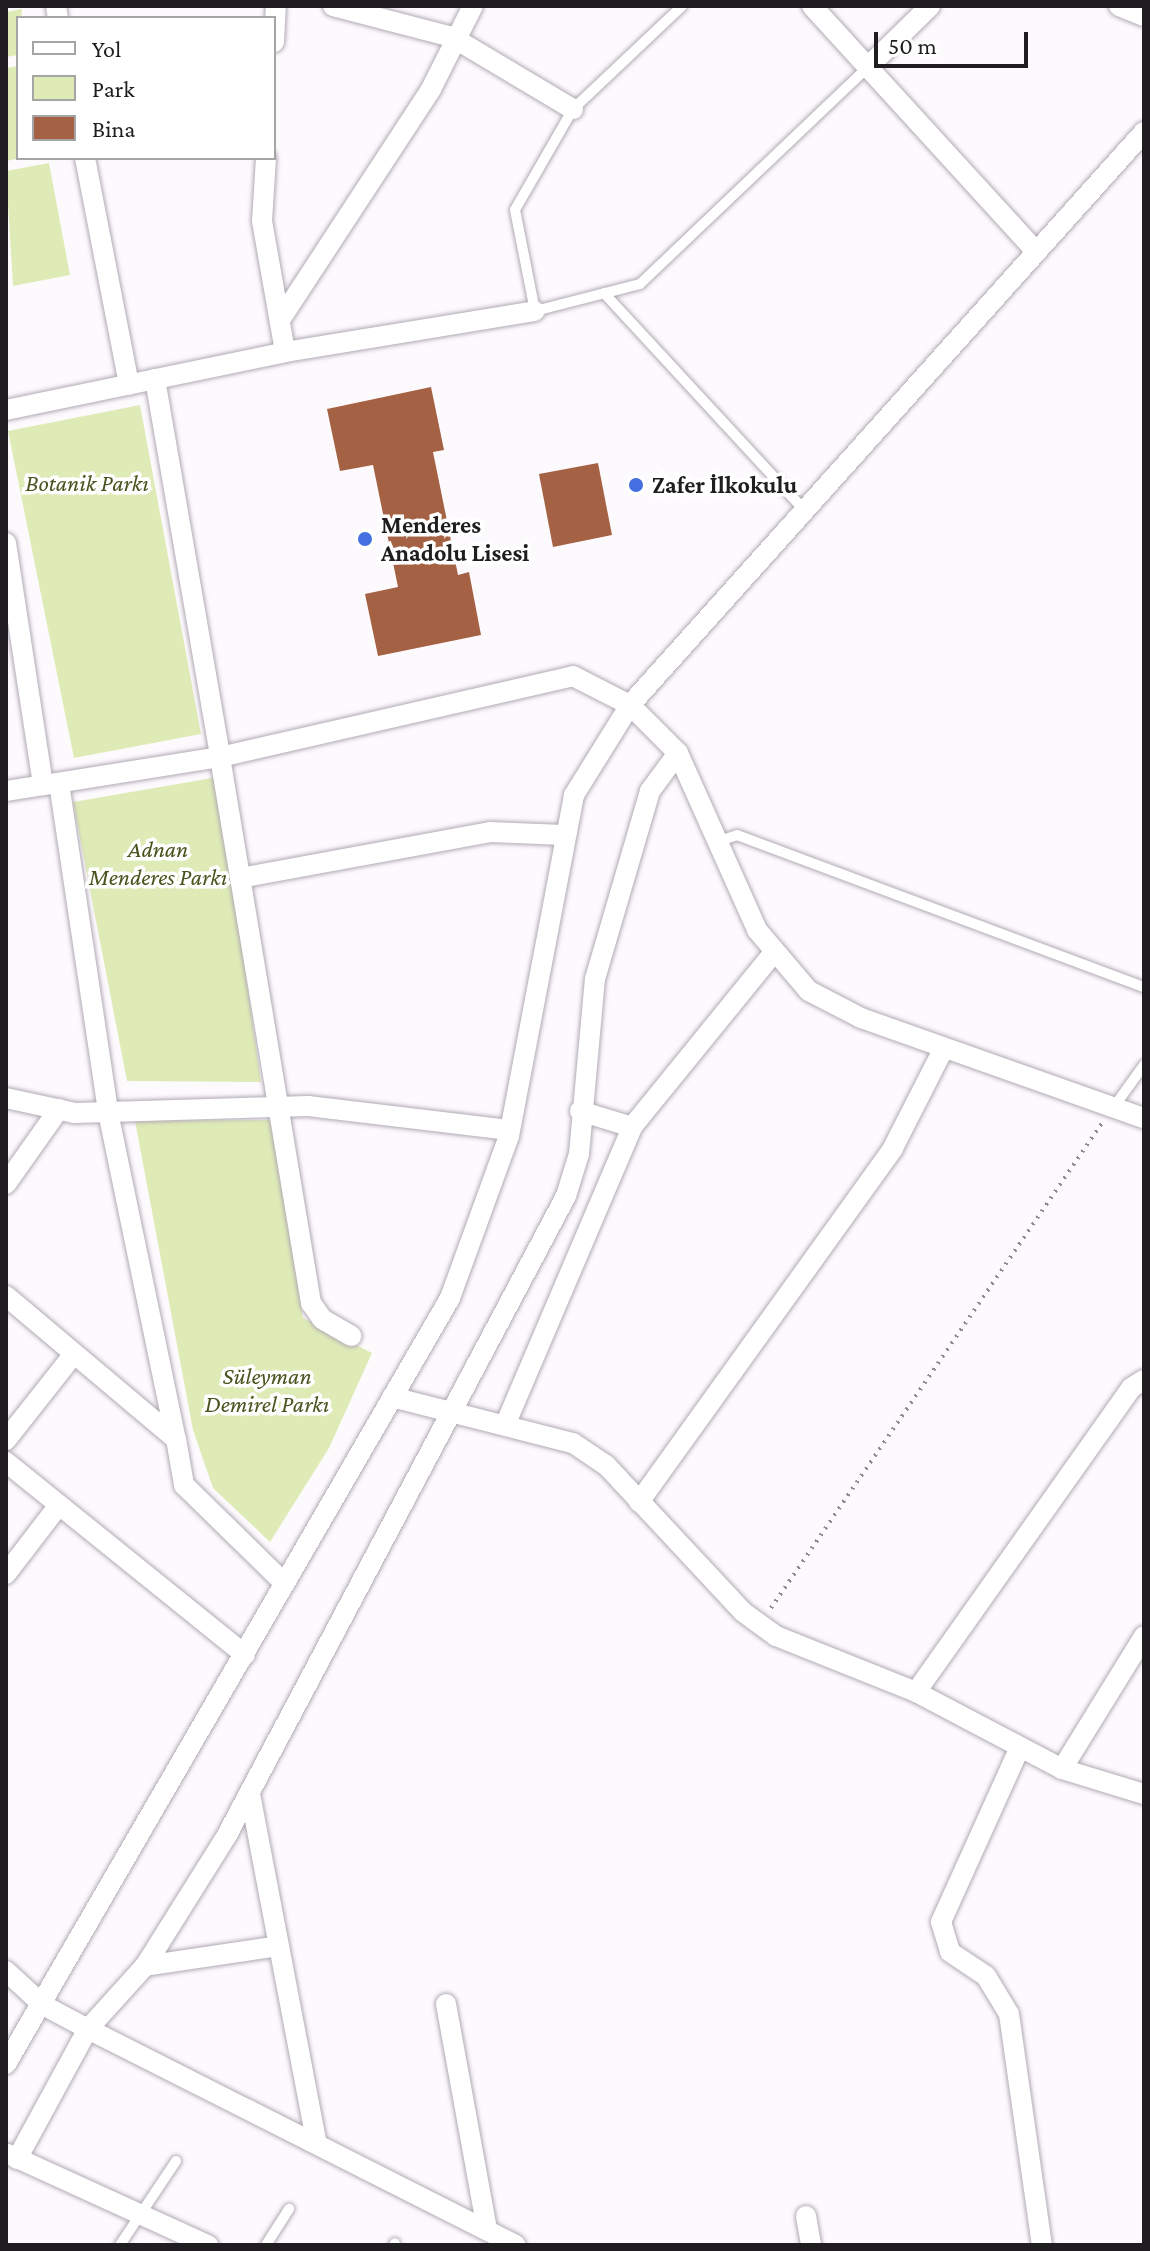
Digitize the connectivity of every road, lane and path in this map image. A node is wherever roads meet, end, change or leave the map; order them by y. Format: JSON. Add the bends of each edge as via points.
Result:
{"nodes":[{"id":1,"x":333,"y":6,"type":"edge"},
{"id":2,"x":473,"y":6,"type":"edge"},
{"id":3,"x":682,"y":6,"type":"edge"},
{"id":4,"x":812,"y":6,"type":"edge"},
{"id":5,"x":930,"y":6,"type":"edge"},
{"id":6,"x":1119,"y":6,"type":"edge"},
{"id":7,"x":1144,"y":16,"type":"edge"},
{"id":8,"x":452,"y":37,"type":"junction"},
{"id":9,"x":868,"y":67,"type":"junction"},
{"id":10,"x":573,"y":109,"type":"junction"},
{"id":11,"x":1144,"y":132,"type":"edge"},
{"id":12,"x":85,"y":160,"type":"edge"},
{"id":13,"x":266,"y":160,"type":"edge"},
{"id":14,"x":1034,"y":249,"type":"junction"},
{"id":15,"x":604,"y":293,"type":"junction"},
{"id":16,"x":535,"y":311,"type":"junction"},
{"id":17,"x":280,"y":320,"type":"junction"},
{"id":18,"x":285,"y":352,"type":"junction"},
{"id":19,"x":155,"y":379,"type":"junction"},
{"id":20,"x":129,"y":385,"type":"junction"},
{"id":21,"x":6,"y":410,"type":"edge"},
{"id":22,"x":803,"y":509,"type":"junction"},
{"id":23,"x":6,"y":543,"type":"edge"},
{"id":24,"x":630,"y":705,"type":"junction"},
{"id":25,"x":678,"y":753,"type":"junction"},
{"id":26,"x":220,"y":757,"type":"junction"},
{"id":27,"x":51,"y":784,"type":"junction"},
{"id":28,"x":6,"y":791,"type":"edge"},
{"id":29,"x":564,"y":835,"type":"junction"},
{"id":30,"x":716,"y":842,"type":"junction"},
{"id":31,"x":240,"y":878,"type":"junction"},
{"id":32,"x":772,"y":955,"type":"junction"},
{"id":33,"x":1144,"y":987,"type":"edge"},
{"id":34,"x":944,"y":1048,"type":"junction"},
{"id":35,"x":1144,"y":1065,"type":"edge"},
{"id":36,"x":6,"y":1098,"type":"edge"},
{"id":37,"x":278,"y":1107,"type":"junction"},
{"id":38,"x":1113,"y":1108,"type":"junction"},
{"id":39,"x":59,"y":1109,"type":"junction"},
{"id":40,"x":580,"y":1111,"type":"junction"},
{"id":41,"x":108,"y":1112,"type":"junction"},
{"id":42,"x":1144,"y":1118,"type":"edge"},
{"id":43,"x":632,"y":1127,"type":"junction"},
{"id":44,"x":510,"y":1130,"type":"junction"},
{"id":45,"x":6,"y":1184,"type":"edge"},
{"id":46,"x":6,"y":1296,"type":"edge"},
{"id":47,"x":352,"y":1336,"type":"dead end"},
{"id":48,"x":74,"y":1354,"type":"junction"},
{"id":49,"x":1144,"y":1380,"type":"edge"},
{"id":50,"x":392,"y":1397,"type":"junction"},
{"id":51,"x":449,"y":1414,"type":"junction"},
{"id":52,"x":506,"y":1423,"type":"junction"},
{"id":53,"x":176,"y":1439,"type":"junction"},
{"id":54,"x":6,"y":1440,"type":"edge"},
{"id":55,"x":6,"y":1462,"type":"edge"},
{"id":56,"x":639,"y":1502,"type":"junction"},
{"id":57,"x":59,"y":1505,"type":"junction"},
{"id":58,"x":6,"y":1574,"type":"edge"},
{"id":59,"x":285,"y":1584,"type":"junction"},
{"id":60,"x":759,"y":1625,"type":"junction"},
{"id":61,"x":1144,"y":1636,"type":"edge"},
{"id":62,"x":245,"y":1655,"type":"junction"},
{"id":63,"x":916,"y":1692,"type":"junction"},
{"id":64,"x":1020,"y":1747,"type":"junction"},
{"id":65,"x":1062,"y":1769,"type":"junction"},
{"id":66,"x":250,"y":1794,"type":"junction"},
{"id":67,"x":1144,"y":1794,"type":"edge"},
{"id":68,"x":279,"y":1946,"type":"junction"},
{"id":69,"x":145,"y":1966,"type":"junction"},
{"id":70,"x":6,"y":1971,"type":"edge"},
{"id":71,"x":446,"y":2004,"type":"dead end"},
{"id":72,"x":43,"y":2005,"type":"junction"},
{"id":73,"x":88,"y":2029,"type":"junction"},
{"id":74,"x":6,"y":2064,"type":"edge"},
{"id":75,"x":316,"y":2141,"type":"junction"},
{"id":76,"x":12,"y":2156,"type":"edge"},
{"id":77,"x":176,"y":2161,"type":"dead end"},
{"id":78,"x":289,"y":2209,"type":"dead end"},
{"id":79,"x":139,"y":2216,"type":"junction"},
{"id":80,"x":806,"y":2216,"type":"dead end"},
{"id":81,"x":487,"y":2230,"type":"junction"},
{"id":82,"x":120,"y":2245,"type":"edge"},
{"id":83,"x":208,"y":2245,"type":"edge"},
{"id":84,"x":266,"y":2245,"type":"edge"},
{"id":85,"x":516,"y":2245,"type":"edge"},
{"id":86,"x":811,"y":2245,"type":"edge"},
{"id":87,"x":1042,"y":2245,"type":"edge"}],
"edges":[{"from":1,"to":8,"type":"street"},
{"from":2,"to":8,"type":"street"},
{"from":3,"to":10,"type":"lane"},
{"from":4,"to":9,"type":"street"},
{"from":5,"to":9,"type":"street"},
{"from":6,"to":7,"type":"street"},
{"from":8,"to":10,"type":"street"},
{"from":8,"to":17,"type":"street","via":[[431,89]]},
{"from":9,"to":14,"type":"street"},
{"from":9,"to":15,"type":"lane","via":[[640,284]]},
{"from":10,"to":16,"type":"lane","via":[[515,210]]},
{"from":11,"to":14,"type":"street"},
{"from":12,"to":20,"type":"street"},
{"from":13,"to":17,"type":"street","via":[[262,221]]},
{"from":14,"to":22,"type":"street"},
{"from":15,"to":16,"type":"lane"},
{"from":15,"to":22,"type":"lane"},
{"from":16,"to":18,"type":"street"},
{"from":17,"to":18,"type":"street"},
{"from":18,"to":19,"type":"street"},
{"from":19,"to":20,"type":"street"},
{"from":19,"to":26,"type":"street"},
{"from":20,"to":21,"type":"street"},
{"from":22,"to":24,"type":"street"},
{"from":23,"to":27,"type":"street"},
{"from":24,"to":25,"type":"street"},
{"from":24,"to":26,"type":"street","via":[[573,676]]},
{"from":24,"to":29,"type":"street","via":[[574,795]]},
{"from":25,"to":30,"type":"street"},
{"from":25,"to":40,"type":"street","via":[[650,791],[595,979]]},
{"from":26,"to":27,"type":"street"},
{"from":26,"to":31,"type":"street"},
{"from":27,"to":28,"type":"street"},
{"from":27,"to":41,"type":"street"},
{"from":29,"to":31,"type":"street","via":[[490,832]]},
{"from":29,"to":44,"type":"street"},
{"from":30,"to":32,"type":"street"},
{"from":30,"to":33,"type":"lane","via":[[737,835]]},
{"from":31,"to":37,"type":"street"},
{"from":32,"to":34,"type":"street","via":[[836,1008]]},
{"from":32,"to":43,"type":"street"},
{"from":34,"to":38,"type":"street"},
{"from":34,"to":56,"type":"street","via":[[893,1148]]},
{"from":35,"to":38,"type":"lane"},
{"from":36,"to":39,"type":"street"},
{"from":37,"to":41,"type":"street"},
{"from":37,"to":44,"type":"street"},
{"from":37,"to":47,"type":"street","via":[[311,1303],[322,1319]]},
{"from":38,"to":42,"type":"street"},
{"from":38,"to":60,"type":"path"},
{"from":39,"to":41,"type":"street"},
{"from":39,"to":45,"type":"street"},
{"from":40,"to":43,"type":"street"},
{"from":40,"to":51,"type":"street","via":[[579,1154],[566,1196]]},
{"from":41,"to":53,"type":"street"},
{"from":43,"to":52,"type":"street"},
{"from":44,"to":50,"type":"street","via":[[450,1298]]},
{"from":46,"to":48,"type":"street"},
{"from":48,"to":53,"type":"street"},
{"from":48,"to":54,"type":"street"},
{"from":49,"to":63,"type":"street","via":[[1131,1388]]},
{"from":50,"to":51,"type":"street"},
{"from":50,"to":59,"type":"street"},
{"from":51,"to":52,"type":"street"},
{"from":51,"to":66,"type":"street"},
{"from":52,"to":56,"type":"street","via":[[590,1453]]},
{"from":53,"to":59,"type":"street","via":[[184,1485]]},
{"from":55,"to":57,"type":"street"},
{"from":56,"to":60,"type":"street"},
{"from":57,"to":58,"type":"street"},
{"from":57,"to":62,"type":"street"},
{"from":59,"to":62,"type":"street"},
{"from":60,"to":63,"type":"street"},
{"from":61,"to":65,"type":"street"},
{"from":62,"to":72,"type":"street"},
{"from":63,"to":64,"type":"street"},
{"from":64,"to":65,"type":"street"},
{"from":64,"to":87,"type":"street","via":[[941,1922],[950,1952],[986,1976],[1009,2014]]},
{"from":65,"to":67,"type":"street"},
{"from":66,"to":68,"type":"street"},
{"from":66,"to":69,"type":"street"},
{"from":68,"to":69,"type":"street"},
{"from":68,"to":75,"type":"street"},
{"from":69,"to":73,"type":"street"},
{"from":70,"to":72,"type":"street"},
{"from":71,"to":81,"type":"street"},
{"from":72,"to":73,"type":"street"},
{"from":72,"to":74,"type":"street"},
{"from":73,"to":75,"type":"street"},
{"from":73,"to":76,"type":"street"},
{"from":75,"to":81,"type":"street"},
{"from":76,"to":79,"type":"street"},
{"from":77,"to":79,"type":"lane"},
{"from":78,"to":84,"type":"lane"},
{"from":79,"to":82,"type":"lane"},
{"from":79,"to":83,"type":"street"},
{"from":80,"to":86,"type":"street"},
{"from":81,"to":85,"type":"street"}]}
